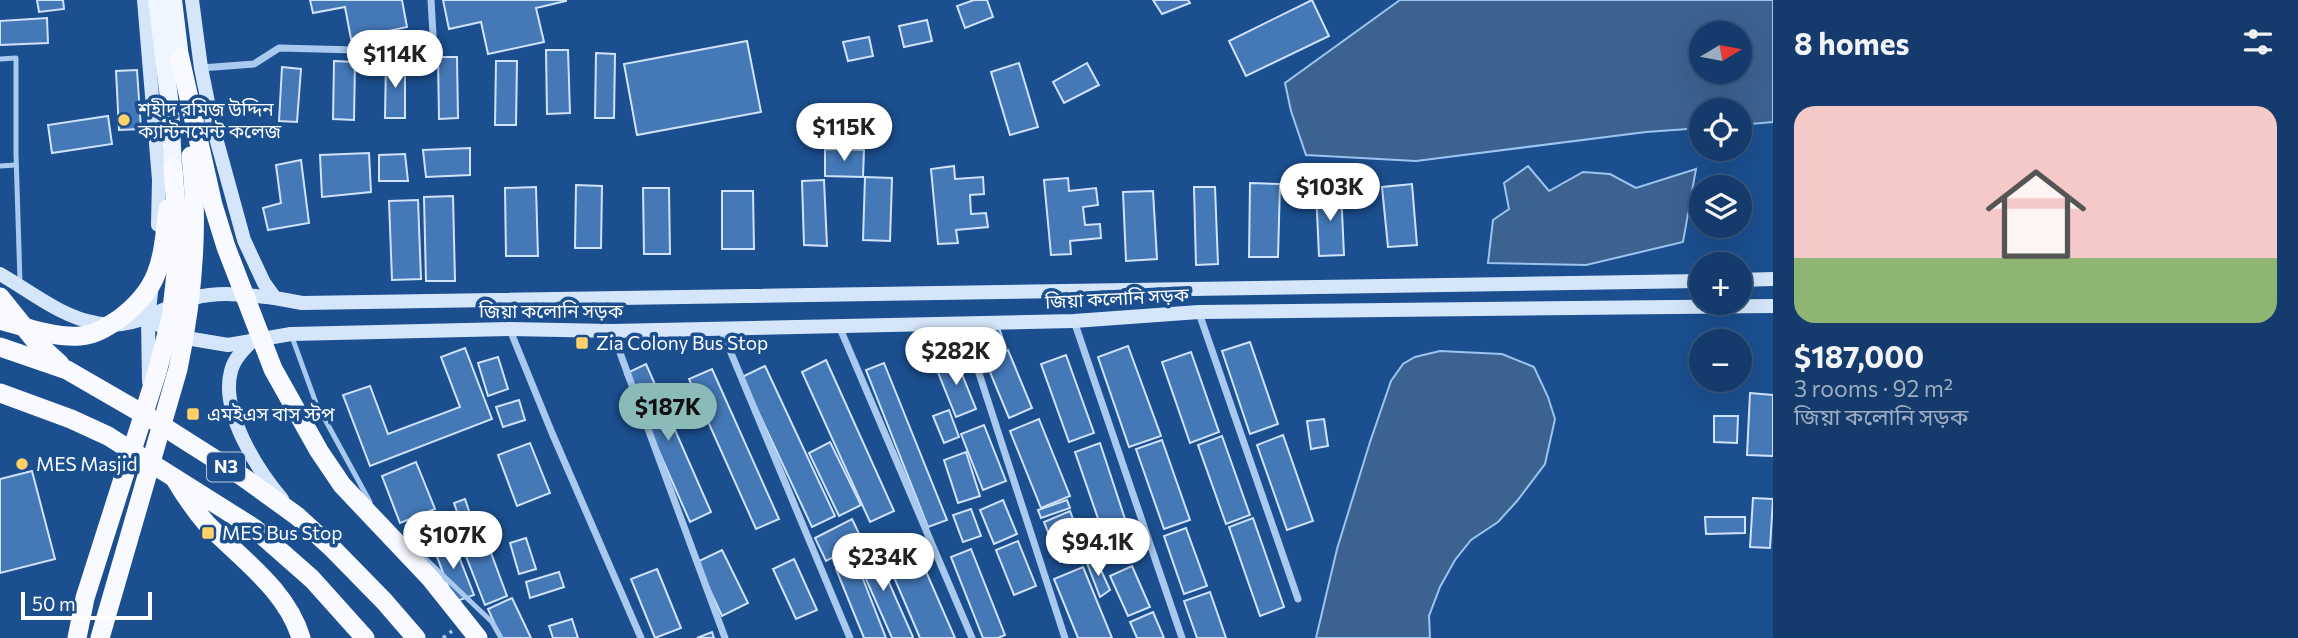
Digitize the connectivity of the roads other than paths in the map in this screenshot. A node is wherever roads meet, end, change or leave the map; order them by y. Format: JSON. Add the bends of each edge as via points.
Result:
{"nodes":[{"id":1,"x":144,"y":0,"type":"edge"},
{"id":2,"x":156,"y":0,"type":"edge"},
{"id":3,"x":173,"y":0,"type":"edge"},
{"id":4,"x":192,"y":0,"type":"edge"},
{"id":5,"x":431,"y":0,"type":"edge"},
{"id":6,"x":180,"y":58,"type":"junction"},
{"id":7,"x":0,"y":59,"type":"edge"},
{"id":8,"x":201,"y":68,"type":"junction"},
{"id":9,"x":16,"y":165,"type":"junction"},
{"id":10,"x":0,"y":166,"type":"edge"},
{"id":11,"x":173,"y":168,"type":"junction"},
{"id":12,"x":0,"y":274,"type":"edge"},
{"id":13,"x":1773,"y":279,"type":"edge"},
{"id":14,"x":1752,"y":280,"type":"edge"},
{"id":15,"x":1689,"y":281,"type":"edge"},
{"id":16,"x":20,"y":286,"type":"junction"},
{"id":17,"x":0,"y":298,"type":"edge"},
{"id":18,"x":275,"y":298,"type":"junction"},
{"id":19,"x":1773,"y":306,"type":"edge"},
{"id":20,"x":1199,"y":312,"type":"junction"},
{"id":21,"x":148,"y":319,"type":"junction"},
{"id":22,"x":0,"y":320,"type":"edge"},
{"id":23,"x":1074,"y":321,"type":"junction"},
{"id":24,"x":963,"y":323,"type":"junction"},
{"id":25,"x":838,"y":326,"type":"junction"},
{"id":26,"x":721,"y":328,"type":"junction"},
{"id":27,"x":509,"y":329,"type":"junction"},
{"id":28,"x":612,"y":331,"type":"junction"},
{"id":29,"x":291,"y":334,"type":"junction"},
{"id":30,"x":253,"y":340,"type":"junction"},
{"id":31,"x":0,"y":347,"type":"edge"},
{"id":32,"x":66,"y":370,"type":"junction"},
{"id":33,"x":0,"y":393,"type":"edge"},
{"id":34,"x":150,"y":418,"type":"junction"},
{"id":35,"x":173,"y":475,"type":"junction"},
{"id":36,"x":376,"y":508,"type":"dead end"},
{"id":37,"x":297,"y":516,"type":"junction"},
{"id":38,"x":400,"y":533,"type":"dead end"},
{"id":39,"x":1298,"y":599,"type":"dead end"},
{"id":40,"x":77,"y":638,"type":"edge"},
{"id":41,"x":100,"y":638,"type":"edge"},
{"id":42,"x":301,"y":638,"type":"edge"},
{"id":43,"x":365,"y":638,"type":"edge"},
{"id":44,"x":416,"y":638,"type":"edge"},
{"id":45,"x":478,"y":638,"type":"edge"},
{"id":46,"x":501,"y":638,"type":"edge"},
{"id":47,"x":641,"y":638,"type":"edge"},
{"id":48,"x":724,"y":638,"type":"edge"},
{"id":49,"x":850,"y":638,"type":"edge"},
{"id":50,"x":972,"y":638,"type":"edge"},
{"id":51,"x":1065,"y":638,"type":"edge"},
{"id":52,"x":1182,"y":638,"type":"edge"}],
"edges":[{"from":1,"to":21,"type":"main road","via":[[159,180]]},
{"from":2,"to":11,"type":"main road"},
{"from":3,"to":6,"type":"main road"},
{"from":4,"to":8,"type":"main road"},
{"from":5,"to":8,"type":"street","via":[[434,52],[279,48],[254,64]]},
{"from":6,"to":41,"type":"highway","via":[[195,214],[186,330]]},
{"from":6,"to":45,"type":"highway","via":[[213,205],[273,369],[342,485],[431,579]]},
{"from":7,"to":9,"type":"lane","via":[[16,58]]},
{"from":8,"to":18,"type":"main road","via":[[237,220],[253,261]]},
{"from":9,"to":10,"type":"lane"},
{"from":9,"to":16,"type":"lane"},
{"from":11,"to":22,"type":"highway","via":[[161,260],[153,285],[134,308],[107,327],[80,336]]},
{"from":11,"to":40,"type":"highway","via":[[179,247],[171,318],[85,598]]},
{"from":12,"to":16,"type":"main road","name":"জিয়া কলোনি সড়ক"},
{"from":13,"to":14,"type":"main road"},
{"from":15,"to":18,"type":"main road","name":"জিয়া কলোনি সড়ক","via":[[302,303]]},
{"from":16,"to":21,"type":"main road","name":"জিয়া কলোনি সড়ক","via":[[57,309],[98,324]]},
{"from":17,"to":32,"type":"highway"},
{"from":18,"to":21,"type":"main road","name":"জিয়া কলোনি সড়ক","via":[[232,294],[194,298]]},
{"from":19,"to":20,"type":"main road","name":"জিয়া কলোনি সড়ক"},
{"from":20,"to":23,"type":"main road","name":"জিয়া কলোনি সড়ক"},
{"from":20,"to":39,"type":"street"},
{"from":21,"to":30,"type":"main road","name":"জিয়া কলোনি সড়ক","via":[[172,332],[213,344]]},
{"from":21,"to":34,"type":"main road"},
{"from":23,"to":24,"type":"main road","name":"জিয়া কলোনি সড়ক"},
{"from":23,"to":52,"type":"street"},
{"from":24,"to":25,"type":"main road","name":"জিয়া কলোনি সড়ক"},
{"from":24,"to":51,"type":"street"},
{"from":25,"to":26,"type":"main road","name":"জিয়া কলোনি সড়ক"},
{"from":25,"to":50,"type":"street"},
{"from":26,"to":28,"type":"main road","name":"জিয়া কলোনি সড়ক"},
{"from":26,"to":49,"type":"street"},
{"from":27,"to":28,"type":"main road","name":"জিয়া কলোনি সড়ক"},
{"from":27,"to":29,"type":"main road","name":"জিয়া কলোনি সড়ক"},
{"from":27,"to":47,"type":"street"},
{"from":28,"to":48,"type":"street"},
{"from":29,"to":30,"type":"main road","name":"জিয়া কলোনি সড়ক"},
{"from":29,"to":36,"type":"lane","via":[[316,403]]},
{"from":30,"to":37,"type":"main road","via":[[231,372],[230,399],[257,465]]},
{"from":31,"to":32,"type":"highway","number":"N3"},
{"from":32,"to":34,"type":"highway","number":"N3"},
{"from":33,"to":35,"type":"highway","number":"N3","via":[[108,436]]},
{"from":34,"to":37,"type":"highway","number":"N3"},
{"from":35,"to":42,"type":"highway","via":[[205,521],[270,585],[298,625]]},
{"from":35,"to":43,"type":"highway","number":"N3","via":[[254,528],[312,579]]},
{"from":37,"to":44,"type":"highway","number":"N3"},
{"from":38,"to":46,"type":"lane","via":[[492,622]]}]}
